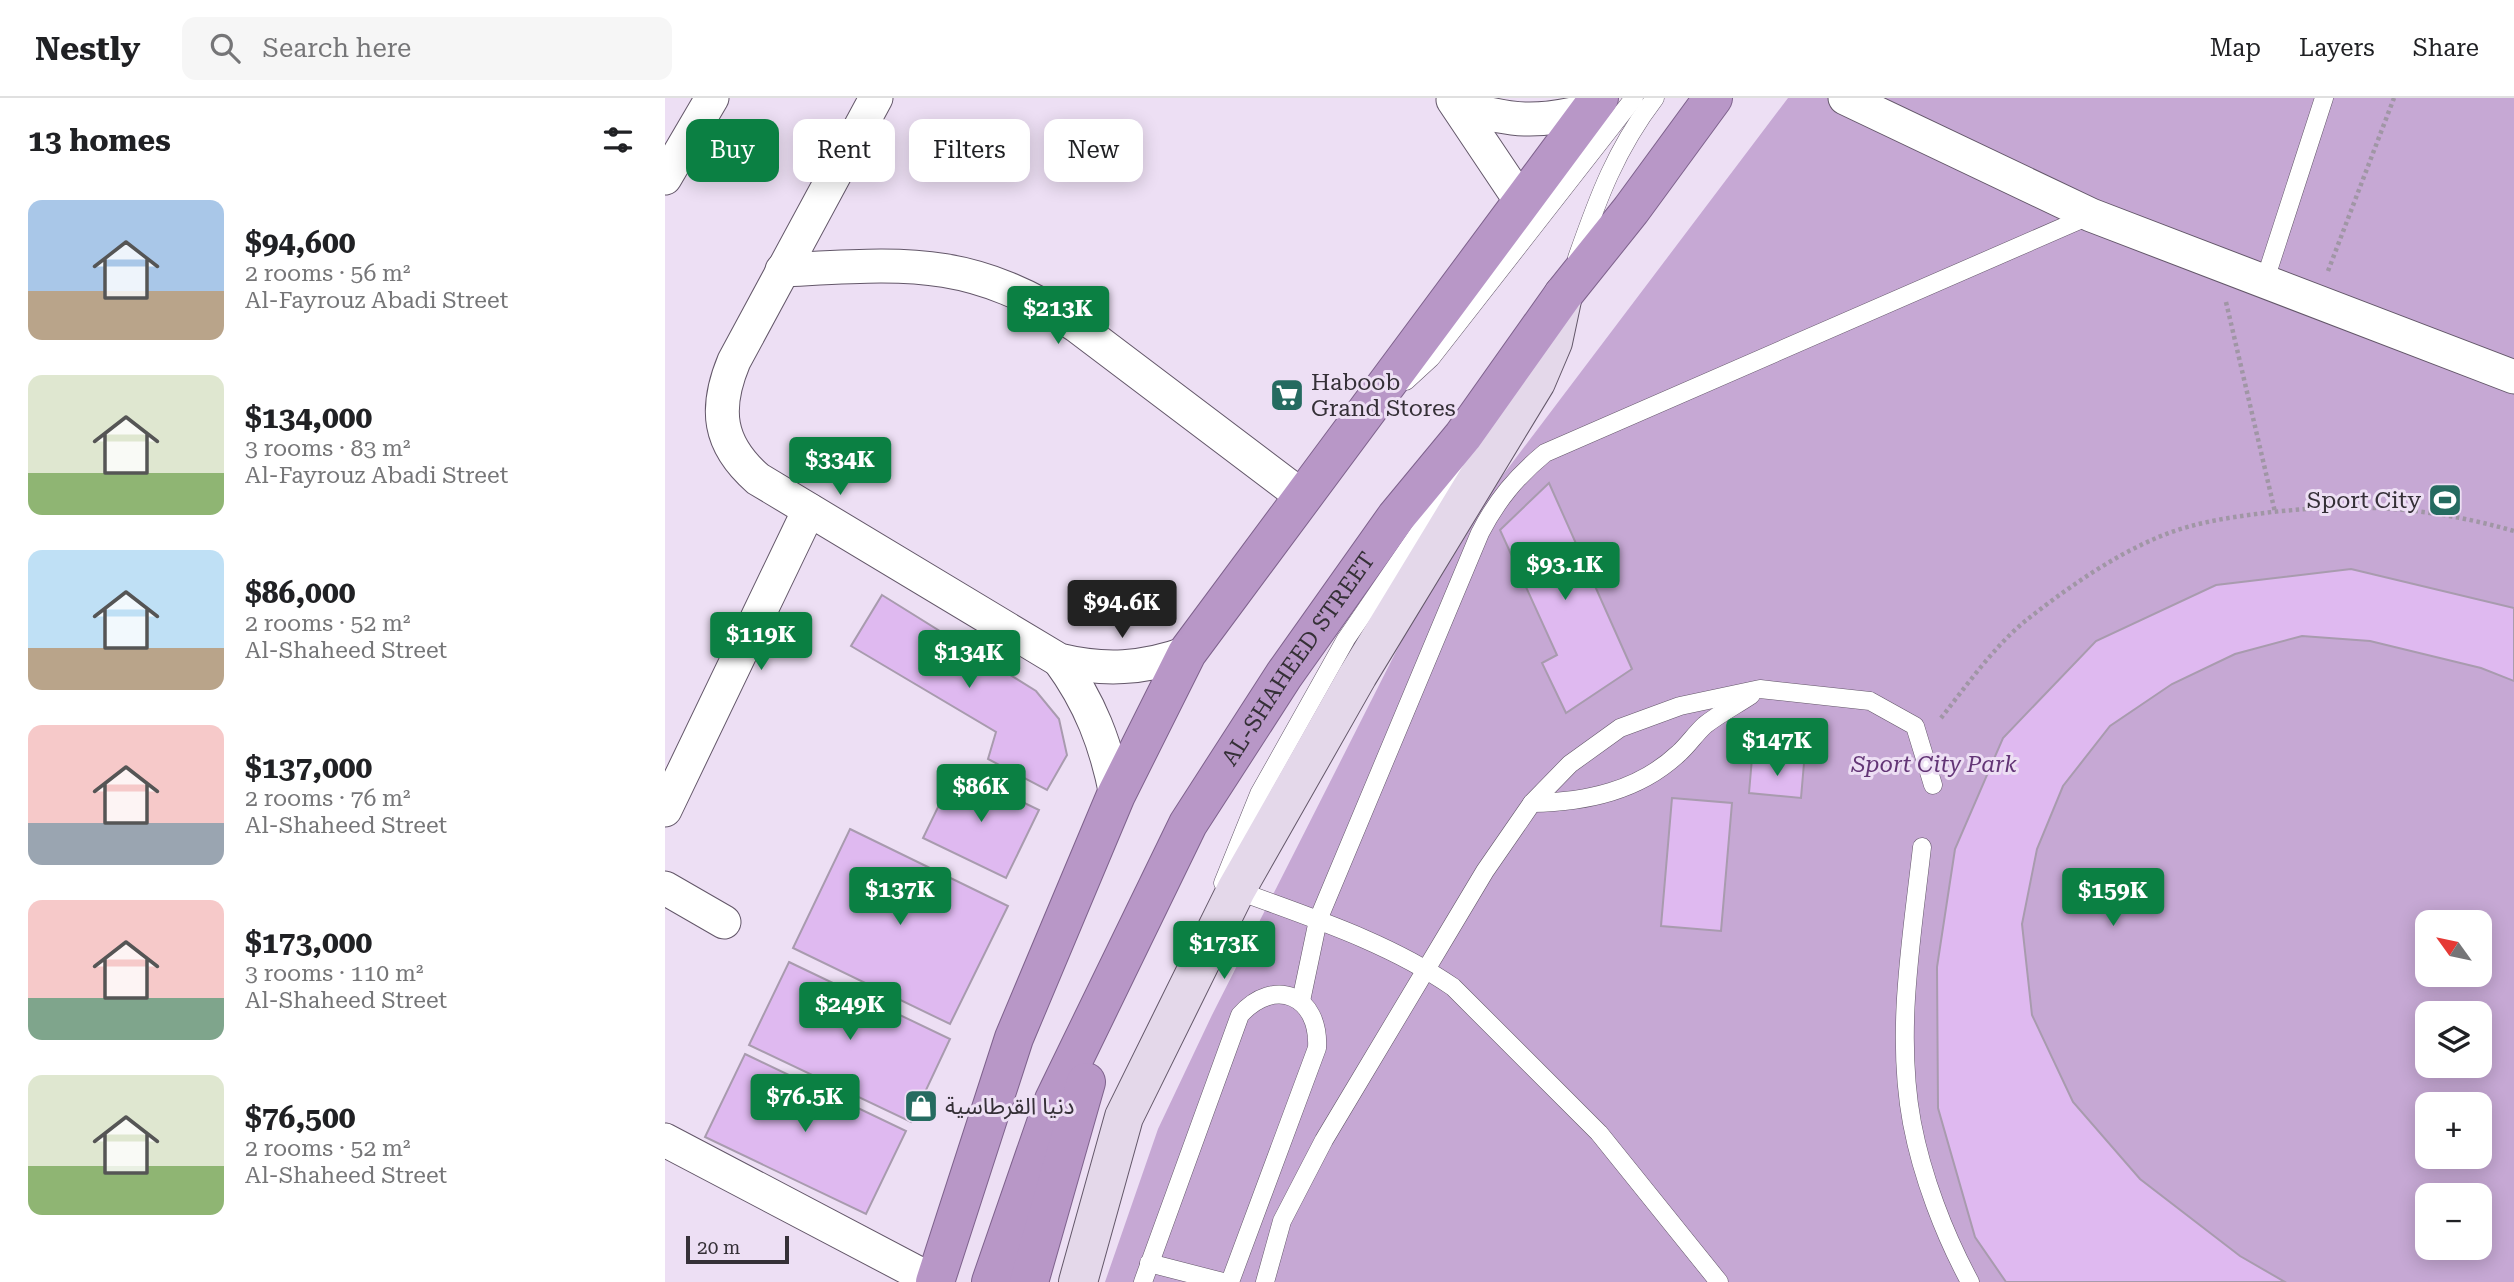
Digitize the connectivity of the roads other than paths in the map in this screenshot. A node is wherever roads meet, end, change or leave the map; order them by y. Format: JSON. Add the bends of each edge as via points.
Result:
{"nodes":[{"id":1,"x":712,"y":98,"type":"edge"},
{"id":2,"x":876,"y":98,"type":"edge"},
{"id":3,"x":1634,"y":98,"type":"edge"},
{"id":4,"x":1655,"y":98,"type":"edge"},
{"id":5,"x":1713,"y":98,"type":"edge"},
{"id":6,"x":1845,"y":98,"type":"edge"},
{"id":7,"x":2324,"y":98,"type":"edge"},
{"id":8,"x":1456,"y":102,"type":"edge"},
{"id":9,"x":1595,"y":104,"type":"edge"},
{"id":10,"x":665,"y":178,"type":"edge"},
{"id":11,"x":1522,"y":203,"type":"junction"},
{"id":12,"x":2091,"y":215,"type":"junction"},
{"id":13,"x":782,"y":270,"type":"junction"},
{"id":14,"x":2264,"y":283,"type":"junction"},
{"id":15,"x":1563,"y":295,"type":"junction"},
{"id":16,"x":2514,"y":377,"type":"edge"},
{"id":17,"x":1374,"y":400,"type":"junction"},
{"id":18,"x":1303,"y":497,"type":"junction"},
{"id":19,"x":809,"y":510,"type":"junction"},
{"id":20,"x":1187,"y":653,"type":"junction"},
{"id":21,"x":1059,"y":660,"type":"junction"},
{"id":22,"x":1760,"y":689,"type":"junction"},
{"id":23,"x":1933,"y":785,"type":"dead end"},
{"id":24,"x":1116,"y":795,"type":"junction"},
{"id":25,"x":1532,"y":803,"type":"junction"},
{"id":26,"x":665,"y":810,"type":"edge"},
{"id":27,"x":1922,"y":847,"type":"dead end"},
{"id":28,"x":665,"y":888,"type":"edge"},
{"id":29,"x":1236,"y":890,"type":"junction"},
{"id":30,"x":1318,"y":920,"type":"junction"},
{"id":31,"x":724,"y":922,"type":"dead end"},
{"id":32,"x":1198,"y":967,"type":"junction"},
{"id":33,"x":1118,"y":970,"type":"junction"},
{"id":34,"x":1427,"y":970,"type":"junction"},
{"id":35,"x":1301,"y":1001,"type":"junction"},
{"id":36,"x":665,"y":1140,"type":"edge"},
{"id":37,"x":1149,"y":1263,"type":"junction"},
{"id":38,"x":935,"y":1282,"type":"edge"},
{"id":39,"x":991,"y":1282,"type":"edge"},
{"id":40,"x":1029,"y":1282,"type":"edge"},
{"id":41,"x":1078,"y":1282,"type":"edge"},
{"id":42,"x":1143,"y":1282,"type":"edge"},
{"id":43,"x":1223,"y":1282,"type":"edge"},
{"id":44,"x":1230,"y":1282,"type":"edge"},
{"id":45,"x":1265,"y":1282,"type":"edge"},
{"id":46,"x":1719,"y":1282,"type":"edge"},
{"id":47,"x":1970,"y":1282,"type":"edge"}],
"edges":[{"from":1,"to":10,"type":"street"},
{"from":2,"to":13,"type":"street"},
{"from":3,"to":17,"type":"lane","via":[[1431,358],[1417,374]]},
{"from":4,"to":15,"type":"lane","via":[[1630,131],[1603,184]]},
{"from":5,"to":15,"type":"highway","name":"AL-SHAHEED STREET"},
{"from":6,"to":12,"type":"street"},
{"from":7,"to":14,"type":"lane"},
{"from":8,"to":9,"type":"street","via":[[1522,121],[1556,119]]},
{"from":8,"to":11,"type":"street"},
{"from":9,"to":11,"type":"highway"},
{"from":11,"to":17,"type":"highway"},
{"from":12,"to":14,"type":"street"},
{"from":12,"to":30,"type":"lane","via":[[1545,453],[1518,475],[1480,533]]},
{"from":13,"to":18,"type":"street","via":[[902,264],[949,269],[1038,300]]},
{"from":13,"to":19,"type":"street","via":[[726,382],[721,403],[723,425],[742,464]]},
{"from":14,"to":16,"type":"street"},
{"from":15,"to":29,"type":"main road","via":[[1553,342],[1536,382],[1358,675]]},
{"from":15,"to":32,"type":"lane","via":[[1495,422],[1346,639],[1259,794],[1231,857]]},
{"from":15,"to":33,"type":"highway","name":"AL-SHAHEED STREET","via":[[1284,674],[1188,824]]},
{"from":17,"to":18,"type":"highway"},
{"from":18,"to":20,"type":"highway"},
{"from":19,"to":21,"type":"street"},
{"from":19,"to":26,"type":"street"},
{"from":20,"to":21,"type":"street","via":[[1163,662],[1111,668]]},
{"from":20,"to":24,"type":"highway"},
{"from":21,"to":24,"type":"street","via":[[1097,723]]},
{"from":22,"to":23,"type":"lane","via":[[1870,701],[1915,726]]},
{"from":22,"to":25,"type":"lane","via":[[1680,706],[1620,728],[1570,764]]},
{"from":22,"to":25,"type":"lane","via":[[1705,726],[1678,755],[1646,777],[1610,793],[1572,802]]},
{"from":24,"to":38,"type":"highway","via":[[1014,1038]]},
{"from":25,"to":34,"type":"lane","via":[[1485,871]]},
{"from":27,"to":47,"type":"lane","via":[[1905,1032],[1912,1122],[1955,1253]]},
{"from":28,"to":31,"type":"street"},
{"from":29,"to":30,"type":"lane"},
{"from":29,"to":32,"type":"main road"},
{"from":30,"to":34,"type":"lane"},
{"from":30,"to":35,"type":"lane"},
{"from":32,"to":41,"type":"main road","via":[[1124,1117]]},
{"from":33,"to":39,"type":"highway","name":"AL-SHAHEED STREET","via":[[1054,1100]]},
{"from":33,"to":40,"type":"highway"},
{"from":34,"to":45,"type":"lane","via":[[1301,1180],[1282,1221]]},
{"from":34,"to":46,"type":"lane","via":[[1453,987],[1599,1133]]},
{"from":35,"to":37,"type":"lane","via":[[1267,995],[1251,1002],[1240,1015]]},
{"from":35,"to":44,"type":"lane","via":[[1313,1014],[1317,1048]]},
{"from":36,"to":38,"type":"street"},
{"from":37,"to":42,"type":"lane"},
{"from":37,"to":43,"type":"lane"}]}
